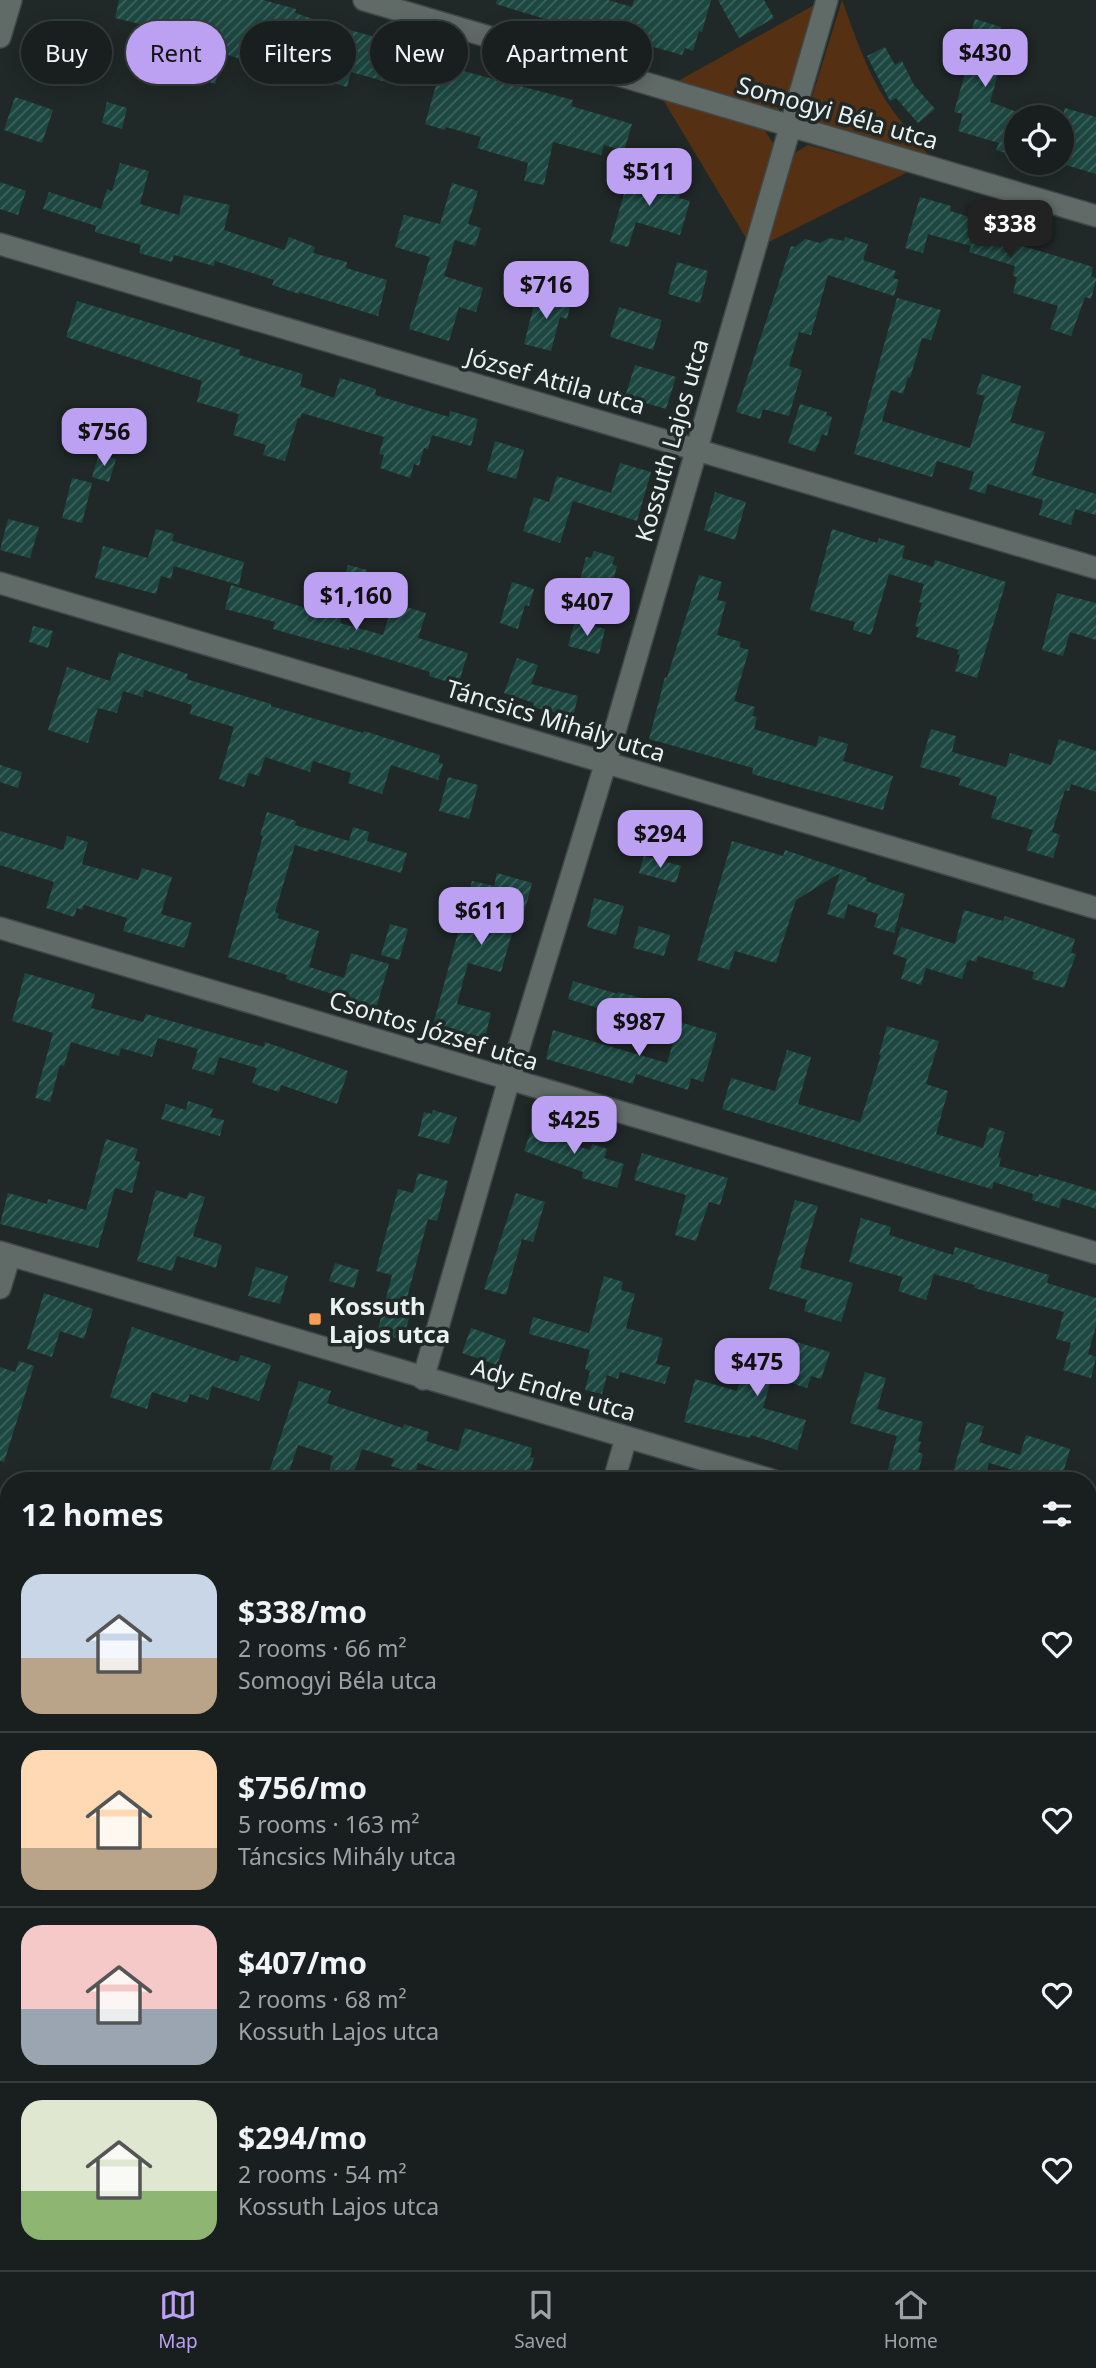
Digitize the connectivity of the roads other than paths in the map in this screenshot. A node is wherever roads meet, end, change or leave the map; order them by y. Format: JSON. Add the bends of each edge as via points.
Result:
{"nodes":[{"id":1,"x":11,"y":0,"type":"edge"},
{"id":2,"x":364,"y":0,"type":"edge"},
{"id":3,"x":827,"y":0,"type":"edge"},
{"id":4,"x":0,"y":37,"type":"edge"},
{"id":5,"x":790,"y":125,"type":"junction"},
{"id":6,"x":1096,"y":216,"type":"edge"},
{"id":7,"x":0,"y":244,"type":"edge"},
{"id":8,"x":696,"y":449,"type":"junction"},
{"id":9,"x":1096,"y":568,"type":"edge"},
{"id":10,"x":0,"y":583,"type":"edge"},
{"id":11,"x":606,"y":762,"type":"junction"},
{"id":12,"x":1096,"y":908,"type":"edge"},
{"id":13,"x":0,"y":928,"type":"edge"},
{"id":14,"x":509,"y":1080,"type":"junction"},
{"id":15,"x":1096,"y":1253,"type":"edge"},
{"id":16,"x":5,"y":1254,"type":"edge"},
{"id":17,"x":0,"y":1289,"type":"edge"},
{"id":18,"x":423,"y":1379,"type":"junction"},
{"id":19,"x":626,"y":1437,"type":"junction"},
{"id":20,"x":616,"y":1472,"type":"edge"},
{"id":21,"x":745,"y":1472,"type":"edge"}],
"edges":[{"from":1,"to":4,"type":"street"},
{"from":2,"to":5,"type":"street","name":"Somogyi Béla utca"},
{"from":3,"to":5,"type":"street","name":"Kossuth Lajos utca"},
{"from":5,"to":6,"type":"street","name":"Somogyi Béla utca"},
{"from":5,"to":8,"type":"street","name":"Kossuth Lajos utca"},
{"from":7,"to":8,"type":"street","name":"József Attila utca"},
{"from":8,"to":9,"type":"street","name":"József Attila utca"},
{"from":8,"to":11,"type":"street","name":"Kossuth Lajos utca"},
{"from":10,"to":11,"type":"street","name":"Táncsics Mihály utca"},
{"from":11,"to":12,"type":"street","name":"Táncsics Mihály utca"},
{"from":11,"to":14,"type":"street","name":"Kossuth Lajos utca"},
{"from":13,"to":14,"type":"street","name":"Csontos József utca"},
{"from":14,"to":15,"type":"street","name":"Csontos József utca"},
{"from":14,"to":18,"type":"street","name":"Kossuth Lajos utca"},
{"from":16,"to":17,"type":"street"},
{"from":16,"to":18,"type":"street","name":"Ady Endre utca"},
{"from":18,"to":19,"type":"street","name":"Ady Endre utca"},
{"from":19,"to":20,"type":"street"},
{"from":19,"to":21,"type":"street","name":"Ady Endre utca"}]}
